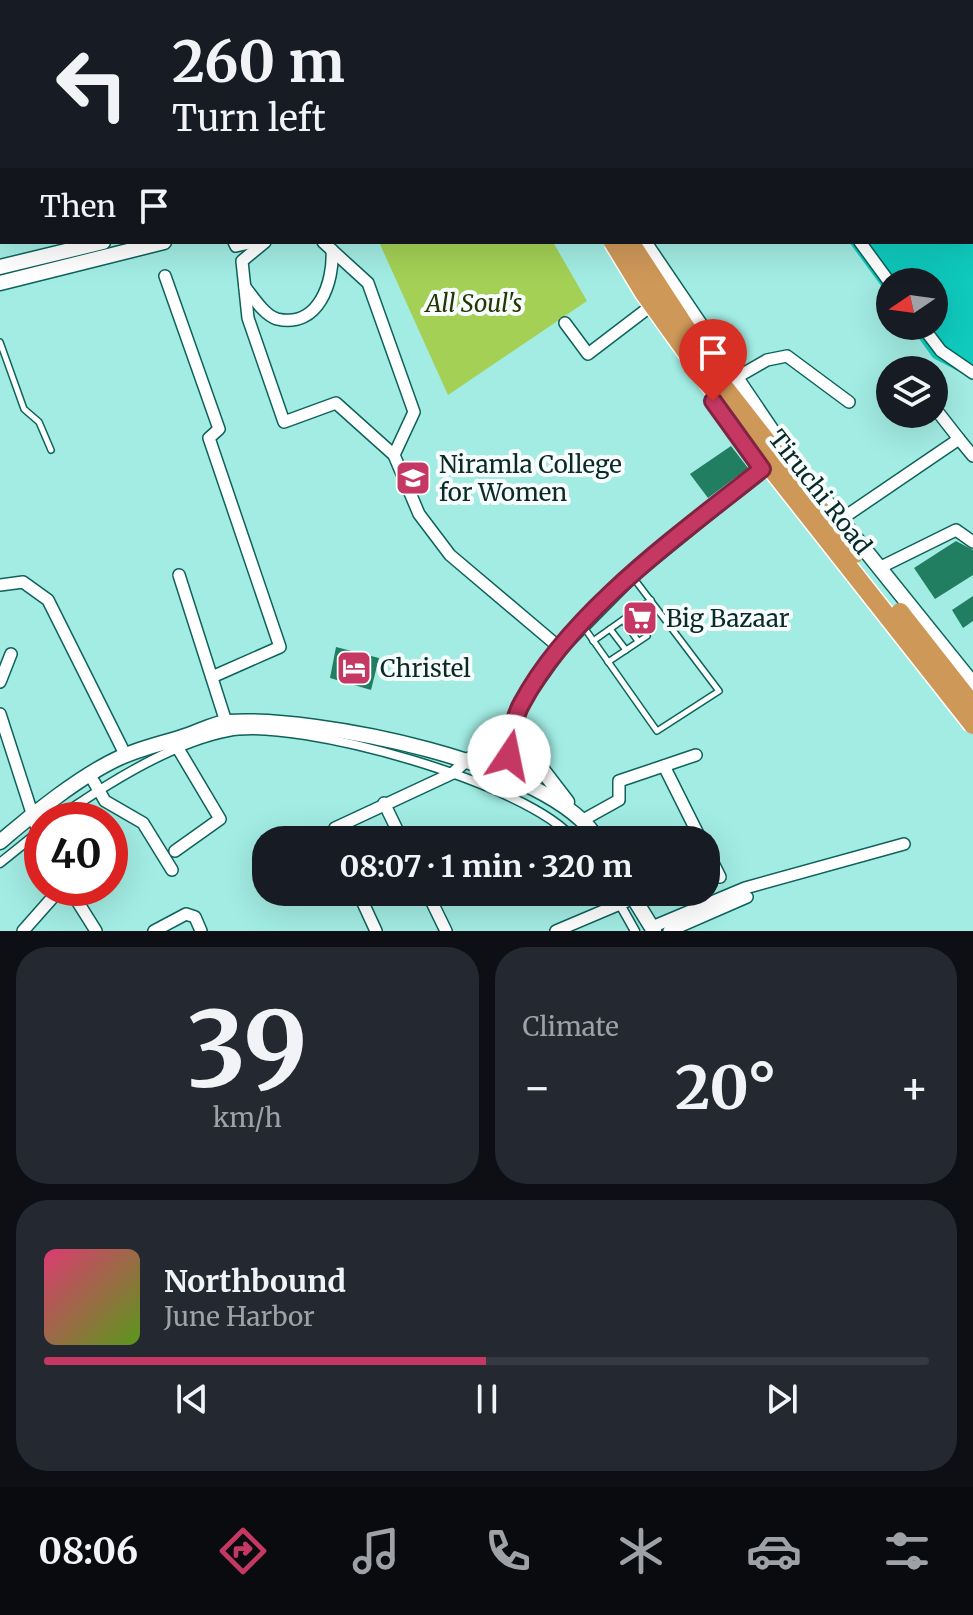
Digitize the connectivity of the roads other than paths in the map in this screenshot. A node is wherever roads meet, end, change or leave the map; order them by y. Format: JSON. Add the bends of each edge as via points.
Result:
{"nodes":[{"id":1,"x":156,"y":244,"type":"edge"},
{"id":2,"x":263,"y":244,"type":"edge"},
{"id":3,"x":606,"y":244,"type":"edge"},
{"id":4,"x":614,"y":244,"type":"edge"},
{"id":5,"x":631,"y":244,"type":"edge"},
{"id":6,"x":645,"y":244,"type":"edge"},
{"id":7,"x":861,"y":244,"type":"edge"},
{"id":8,"x":69,"y":246,"type":"edge"},
{"id":9,"x":327,"y":246,"type":"edge"},
{"id":10,"x":0,"y":267,"type":"edge"},
{"id":11,"x":879,"y":268,"type":"edge"},
{"id":12,"x":165,"y":276,"type":"dead end"},
{"id":13,"x":0,"y":283,"type":"edge"},
{"id":14,"x":245,"y":287,"type":"junction"},
{"id":15,"x":647,"y":309,"type":"junction"},
{"id":16,"x":565,"y":323,"type":"dead end"},
{"id":17,"x":933,"y":340,"type":"edge"},
{"id":18,"x":0,"y":342,"type":"edge"},
{"id":19,"x":973,"y":373,"type":"edge"},
{"id":20,"x":734,"y":379,"type":"junction"},
{"id":21,"x":849,"y":402,"type":"dead end"},
{"id":22,"x":948,"y":425,"type":"edge"},
{"id":23,"x":959,"y":439,"type":"junction"},
{"id":24,"x":51,"y":450,"type":"dead end"},
{"id":25,"x":394,"y":455,"type":"junction"},
{"id":26,"x":973,"y":456,"type":"edge"},
{"id":27,"x":762,"y":469,"type":"junction"},
{"id":28,"x":840,"y":520,"type":"junction"},
{"id":29,"x":973,"y":542,"type":"edge"},
{"id":30,"x":879,"y":568,"type":"junction"},
{"id":31,"x":179,"y":575,"type":"dead end"},
{"id":32,"x":632,"y":575,"type":"junction"},
{"id":33,"x":0,"y":585,"type":"edge"},
{"id":34,"x":651,"y":600,"type":"junction"},
{"id":35,"x":623,"y":620,"type":"junction"},
{"id":36,"x":583,"y":625,"type":"junction"},
{"id":37,"x":610,"y":629,"type":"junction"},
{"id":38,"x":647,"y":636,"type":"dead end"},
{"id":39,"x":593,"y":641,"type":"junction"},
{"id":40,"x":638,"y":641,"type":"junction"},
{"id":41,"x":560,"y":648,"type":"junction"},
{"id":42,"x":626,"y":650,"type":"junction"},
{"id":43,"x":11,"y":654,"type":"dead end"},
{"id":44,"x":608,"y":662,"type":"junction"},
{"id":45,"x":212,"y":677,"type":"junction"},
{"id":46,"x":0,"y":682,"type":"edge"},
{"id":47,"x":973,"y":686,"type":"edge"},
{"id":48,"x":973,"y":705,"type":"edge"},
{"id":49,"x":949,"y":708,"type":"junction"},
{"id":50,"x":0,"y":714,"type":"edge"},
{"id":51,"x":226,"y":722,"type":"junction"},
{"id":52,"x":973,"y":725,"type":"edge"},
{"id":53,"x":514,"y":727,"type":"junction"},
{"id":54,"x":973,"y":738,"type":"edge"},
{"id":55,"x":176,"y":744,"type":"junction"},
{"id":56,"x":696,"y":755,"type":"dead end"},
{"id":57,"x":126,"y":756,"type":"junction"},
{"id":58,"x":466,"y":761,"type":"junction"},
{"id":59,"x":664,"y":766,"type":"junction"},
{"id":60,"x":453,"y":773,"type":"junction"},
{"id":61,"x":91,"y":777,"type":"junction"},
{"id":62,"x":515,"y":780,"type":"junction"},
{"id":63,"x":99,"y":790,"type":"junction"},
{"id":64,"x":30,"y":802,"type":"edge"},
{"id":65,"x":52,"y":802,"type":"edge"},
{"id":66,"x":81,"y":802,"type":"edge"},
{"id":67,"x":384,"y":803,"type":"junction"},
{"id":68,"x":579,"y":816,"type":"junction"},
{"id":69,"x":24,"y":822,"type":"edge"},
{"id":70,"x":339,"y":826,"type":"edge"},
{"id":71,"x":395,"y":826,"type":"edge"},
{"id":72,"x":563,"y":826,"type":"edge"},
{"id":73,"x":587,"y":826,"type":"edge"},
{"id":74,"x":694,"y":826,"type":"edge"},
{"id":75,"x":0,"y":842,"type":"edge"},
{"id":76,"x":904,"y":844,"type":"dead end"},
{"id":77,"x":24,"y":847,"type":"edge"},
{"id":78,"x":175,"y":851,"type":"dead end"},
{"id":79,"x":0,"y":863,"type":"edge"},
{"id":80,"x":172,"y":870,"type":"dead end"},
{"id":81,"x":747,"y":897,"type":"dead end"},
{"id":82,"x":46,"y":906,"type":"edge"},
{"id":83,"x":80,"y":906,"type":"edge"},
{"id":84,"x":364,"y":906,"type":"edge"},
{"id":85,"x":433,"y":906,"type":"edge"},
{"id":86,"x":611,"y":906,"type":"edge"},
{"id":87,"x":630,"y":906,"type":"edge"},
{"id":88,"x":634,"y":906,"type":"edge"},
{"id":89,"x":653,"y":929,"type":"edge"},
{"id":90,"x":25,"y":930,"type":"edge"},
{"id":91,"x":444,"y":930,"type":"edge"},
{"id":92,"x":672,"y":930,"type":"edge"},
{"id":93,"x":96,"y":931,"type":"edge"},
{"id":94,"x":154,"y":931,"type":"edge"},
{"id":95,"x":201,"y":931,"type":"edge"},
{"id":96,"x":376,"y":931,"type":"edge"},
{"id":97,"x":556,"y":931,"type":"edge"},
{"id":98,"x":635,"y":931,"type":"edge"}],
"edges":[{"from":1,"to":13,"type":"street"},
{"from":2,"to":14,"type":"street","via":[[242,261]]},
{"from":3,"to":15,"type":"street"},
{"from":4,"to":52,"type":"highway","name":"Tiruchi Road","bridge":true,"via":[[747,438]]},
{"from":5,"to":48,"type":"highway","name":"Tiruchi Road","bridge":true,"via":[[725,388]]},
{"from":6,"to":20,"type":"street","name":"Tiruchi Road"},
{"from":7,"to":11,"type":"street"},
{"from":8,"to":10,"type":"street"},
{"from":9,"to":14,"type":"street","via":[[333,268],[328,290],[316,308],[278,319]]},
{"from":9,"to":25,"type":"street","via":[[368,283],[414,412]]},
{"from":12,"to":45,"type":"street","via":[[219,429],[209,438],[280,647]]},
{"from":14,"to":25,"type":"street","via":[[248,318],[284,422],[336,403]]},
{"from":15,"to":16,"type":"street","via":[[588,354]]},
{"from":15,"to":27,"type":"street"},
{"from":17,"to":19,"type":"street"},
{"from":18,"to":24,"type":"lane","via":[[24,409],[39,422]]},
{"from":20,"to":21,"type":"street","via":[[767,360],[787,356]]},
{"from":20,"to":28,"type":"street","name":"Tiruchi Road"},
{"from":22,"to":23,"type":"street"},
{"from":23,"to":26,"type":"street"},
{"from":23,"to":28,"type":"street"},
{"from":25,"to":41,"type":"street","via":[[419,514],[450,555]]},
{"from":27,"to":32,"type":"street"},
{"from":27,"to":49,"type":"street"},
{"from":28,"to":30,"type":"street","name":"Tiruchi Road"},
{"from":29,"to":30,"type":"street","via":[[956,530]]},
{"from":30,"to":47,"type":"street","name":"Tiruchi Road"},
{"from":31,"to":45,"type":"street"},
{"from":32,"to":34,"type":"lane"},
{"from":32,"to":36,"type":"street"},
{"from":33,"to":57,"type":"street","via":[[23,582],[48,600]]},
{"from":34,"to":35,"type":"lane"},
{"from":34,"to":44,"type":"lane","via":[[719,691],[657,731]]},
{"from":35,"to":37,"type":"lane"},
{"from":35,"to":40,"type":"lane"},
{"from":36,"to":39,"type":"lane"},
{"from":36,"to":41,"type":"street"},
{"from":37,"to":39,"type":"lane"},
{"from":37,"to":42,"type":"lane"},
{"from":38,"to":40,"type":"lane"},
{"from":39,"to":44,"type":"lane"},
{"from":40,"to":42,"type":"lane"},
{"from":41,"to":53,"type":"street","via":[[520,705]]},
{"from":42,"to":44,"type":"lane"},
{"from":43,"to":46,"type":"street"},
{"from":45,"to":51,"type":"street"},
{"from":47,"to":49,"type":"street"},
{"from":49,"to":54,"type":"street"},
{"from":50,"to":64,"type":"street"},
{"from":51,"to":55,"type":"street"},
{"from":51,"to":58,"type":"street","via":[[362,732]]},
{"from":53,"to":58,"type":"street","via":[[491,753]]},
{"from":53,"to":62,"type":"street","via":[[509,766]]},
{"from":53,"to":68,"type":"street"},
{"from":55,"to":57,"type":"street"},
{"from":55,"to":60,"type":"street","via":[[233,731],[298,734]]},
{"from":55,"to":63,"type":"street"},
{"from":55,"to":78,"type":"street","via":[[220,819]]},
{"from":56,"to":59,"type":"street"},
{"from":57,"to":61,"type":"street"},
{"from":58,"to":60,"type":"street"},
{"from":58,"to":62,"type":"street"},
{"from":59,"to":68,"type":"street","via":[[619,781],[619,800]]},
{"from":59,"to":74,"type":"street"},
{"from":60,"to":67,"type":"street"},
{"from":60,"to":72,"type":"street"},
{"from":61,"to":63,"type":"street"},
{"from":61,"to":65,"type":"street"},
{"from":62,"to":68,"type":"street"},
{"from":63,"to":66,"type":"street"},
{"from":63,"to":80,"type":"street","via":[[105,801],[143,823]]},
{"from":67,"to":70,"type":"street"},
{"from":67,"to":71,"type":"street"},
{"from":68,"to":73,"type":"street"},
{"from":69,"to":75,"type":"street"},
{"from":76,"to":89,"type":"street","via":[[745,888]]},
{"from":77,"to":79,"type":"street"},
{"from":81,"to":92,"type":"street"},
{"from":82,"to":90,"type":"street"},
{"from":83,"to":93,"type":"street"},
{"from":84,"to":96,"type":"street"},
{"from":85,"to":91,"type":"street"},
{"from":86,"to":97,"type":"street"},
{"from":87,"to":98,"type":"street"},
{"from":88,"to":89,"type":"street"},
{"from":94,"to":95,"type":"street","via":[[186,914],[195,917]]}]}
